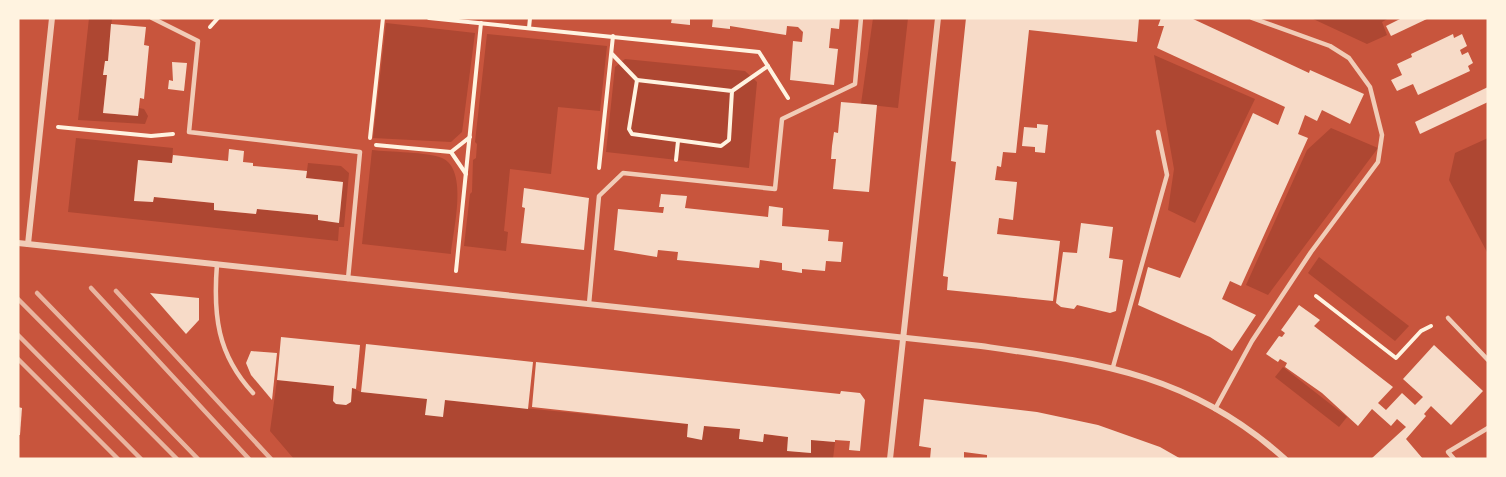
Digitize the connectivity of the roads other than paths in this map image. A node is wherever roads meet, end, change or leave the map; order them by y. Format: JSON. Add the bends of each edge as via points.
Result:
{"nodes":[{"id":1,"x":52,"y":18,"type":"edge"},
{"id":2,"x":152,"y":18,"type":"edge"},
{"id":3,"x":861,"y":18,"type":"edge"},
{"id":4,"x":938,"y":18,"type":"edge"},
{"id":5,"x":1252,"y":18,"type":"edge"},
{"id":6,"x":1158,"y":132,"type":"dead end"},
{"id":7,"x":18,"y":243,"type":"edge"},
{"id":8,"x":28,"y":244,"type":"junction"},
{"id":9,"x":217,"y":264,"type":"junction"},
{"id":10,"x":348,"y":279,"type":"junction"},
{"id":11,"x":589,"y":304,"type":"junction"},
{"id":12,"x":1448,"y":318,"type":"road end"},
{"id":13,"x":902,"y":338,"type":"junction"},
{"id":14,"x":1488,"y":360,"type":"edge"},
{"id":15,"x":1113,"y":367,"type":"junction"},
{"id":16,"x":253,"y":393,"type":"dead end"},
{"id":17,"x":1215,"y":409,"type":"junction"},
{"id":18,"x":1488,"y":428,"type":"edge"},
{"id":19,"x":890,"y":459,"type":"edge"},
{"id":20,"x":1285,"y":459,"type":"edge"},
{"id":21,"x":1454,"y":459,"type":"edge"}],
"edges":[{"from":1,"to":8,"type":"street"},
{"from":2,"to":10,"type":"lane","via":[[198,41],[189,132],[360,152]]},
{"from":3,"to":11,"type":"lane","via":[[855,84],[782,119],[775,189],[623,173],[600,196]]},
{"from":4,"to":13,"type":"street"},
{"from":5,"to":17,"type":"lane","via":[[1330,46],[1349,58],[1370,87],[1382,135],[1378,162],[1252,341]]},
{"from":6,"to":15,"type":"lane","via":[[1167,175]]},
{"from":7,"to":8,"type":"street"},
{"from":8,"to":9,"type":"street"},
{"from":9,"to":10,"type":"street"},
{"from":9,"to":16,"type":"lane","via":[[214,300],[219,336],[239,378]]},
{"from":10,"to":11,"type":"street"},
{"from":11,"to":13,"type":"street"},
{"from":12,"to":14,"type":"lane"},
{"from":13,"to":15,"type":"street"},
{"from":13,"to":19,"type":"street"},
{"from":15,"to":17,"type":"street","via":[[1160,381]]},
{"from":17,"to":20,"type":"street"},
{"from":18,"to":21,"type":"lane","via":[[1448,452]]}]}
